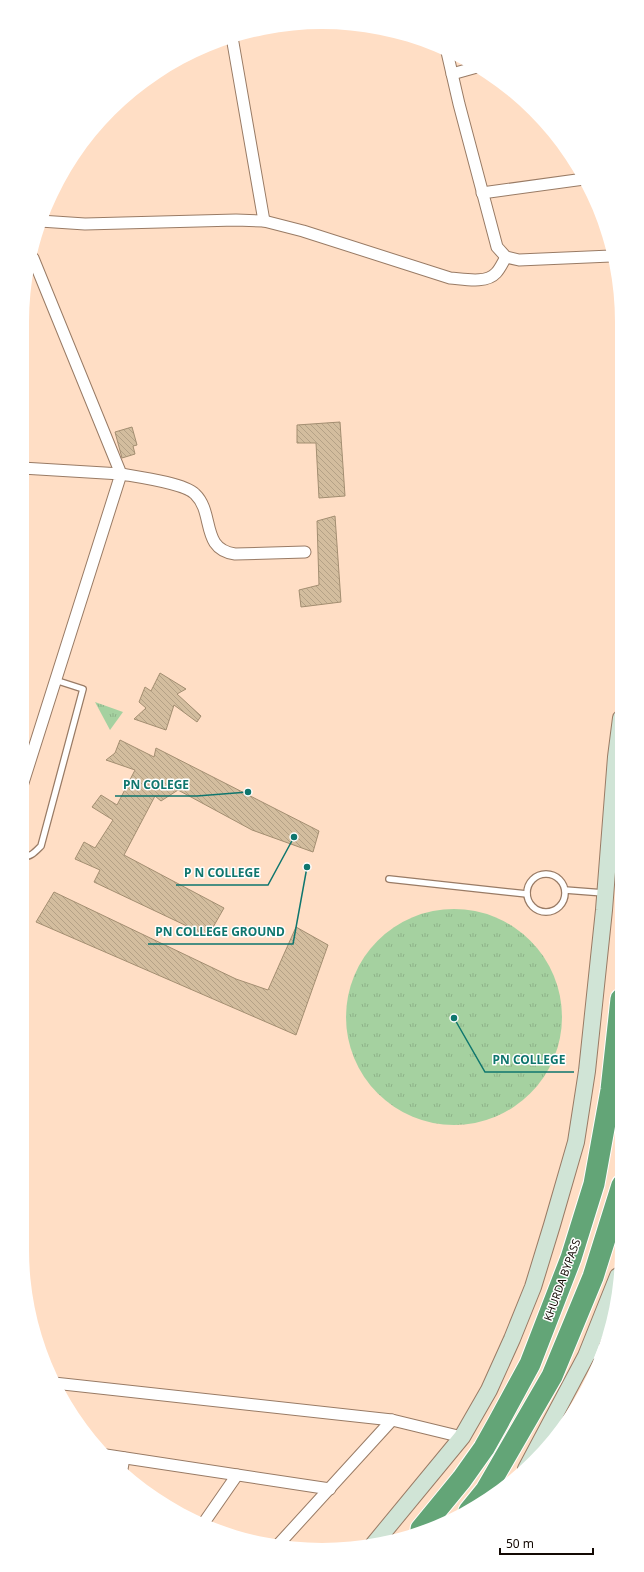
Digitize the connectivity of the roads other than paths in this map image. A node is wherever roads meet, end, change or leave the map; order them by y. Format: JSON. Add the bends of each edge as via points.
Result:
{"nodes":[{"id":1,"x":233,"y":43,"type":"edge"},
{"id":2,"x":448,"y":57,"type":"edge"},
{"id":3,"x":470,"y":69,"type":"edge"},
{"id":4,"x":452,"y":74,"type":"junction"},
{"id":5,"x":578,"y":180,"type":"edge"},
{"id":6,"x":482,"y":193,"type":"junction"},
{"id":7,"x":264,"y":221,"type":"junction"},
{"id":8,"x":47,"y":222,"type":"edge"},
{"id":9,"x":607,"y":256,"type":"edge"},
{"id":10,"x":506,"y":257,"type":"junction"},
{"id":11,"x":35,"y":264,"type":"edge"},
{"id":12,"x":29,"y":468,"type":"edge"},
{"id":13,"x":121,"y":474,"type":"junction"},
{"id":14,"x":305,"y":552,"type":"dead end"},
{"id":15,"x":55,"y":680,"type":"junction"},
{"id":16,"x":29,"y":764,"type":"edge"},
{"id":17,"x":615,"y":780,"type":"edge"},
{"id":18,"x":29,"y":856,"type":"edge"},
{"id":19,"x":389,"y":879,"type":"dead end"},
{"id":20,"x":565,"y":890,"type":"junction"},
{"id":21,"x":604,"y":893,"type":"junction"},
{"id":22,"x":526,"y":894,"type":"junction"},
{"id":23,"x":615,"y":1054,"type":"edge"},
{"id":24,"x":615,"y":1206,"type":"edge"},
{"id":25,"x":611,"y":1293,"type":"edge"},
{"id":26,"x":596,"y":1352,"type":"edge"},
{"id":27,"x":586,"y":1356,"type":"junction"},
{"id":28,"x":63,"y":1386,"type":"edge"},
{"id":29,"x":392,"y":1420,"type":"junction"},
{"id":30,"x":462,"y":1437,"type":"junction"},
{"id":31,"x":538,"y":1447,"type":"edge"},
{"id":32,"x":123,"y":1464,"type":"edge"},
{"id":33,"x":237,"y":1475,"type":"junction"},
{"id":34,"x":330,"y":1489,"type":"junction"},
{"id":35,"x":481,"y":1497,"type":"edge"},
{"id":36,"x":206,"y":1519,"type":"edge"},
{"id":37,"x":425,"y":1524,"type":"edge"},
{"id":38,"x":379,"y":1537,"type":"edge"},
{"id":39,"x":283,"y":1540,"type":"edge"}],
"edges":[{"from":1,"to":7,"type":"street"},
{"from":2,"to":4,"type":"street"},
{"from":3,"to":4,"type":"street"},
{"from":4,"to":6,"type":"street"},
{"from":5,"to":6,"type":"street"},
{"from":6,"to":10,"type":"street","via":[[497,247]]},
{"from":7,"to":8,"type":"street"},
{"from":7,"to":10,"type":"street","via":[[450,278],[487,278],[496,274]]},
{"from":9,"to":10,"type":"street","via":[[519,260]]},
{"from":11,"to":13,"type":"street"},
{"from":12,"to":13,"type":"street"},
{"from":13,"to":14,"type":"street","via":[[169,484],[195,494],[200,500],[214,542],[225,553]]},
{"from":13,"to":15,"type":"street"},
{"from":15,"to":16,"type":"street"},
{"from":15,"to":18,"type":"lane","via":[[83,689],[41,846]]},
{"from":17,"to":21,"type":"main road"},
{"from":19,"to":22,"type":"lane"},
{"from":20,"to":21,"type":"lane"},
{"from":20,"to":22,"type":"lane","via":[[559,879],[547,874],[534,878]]},
{"from":20,"to":22,"type":"lane","via":[[562,903],[553,911],[547,912],[541,912],[531,905]]},
{"from":21,"to":30,"type":"main road","via":[[587,1071],[576,1142],[533,1287],[497,1373]]},
{"from":23,"to":37,"type":"highway","name":"KHURDA BYPASS","via":[[594,1184],[571,1258],[530,1364],[484,1448]]},
{"from":24,"to":35,"type":"highway","via":[[593,1277],[552,1376]]},
{"from":25,"to":27,"type":"main road"},
{"from":26,"to":27,"type":"street"},
{"from":27,"to":31,"type":"main road"},
{"from":28,"to":29,"type":"street"},
{"from":29,"to":30,"type":"street"},
{"from":29,"to":34,"type":"street"},
{"from":30,"to":38,"type":"main road"},
{"from":32,"to":33,"type":"street"},
{"from":33,"to":34,"type":"street"},
{"from":33,"to":36,"type":"street"},
{"from":34,"to":39,"type":"street"}]}
